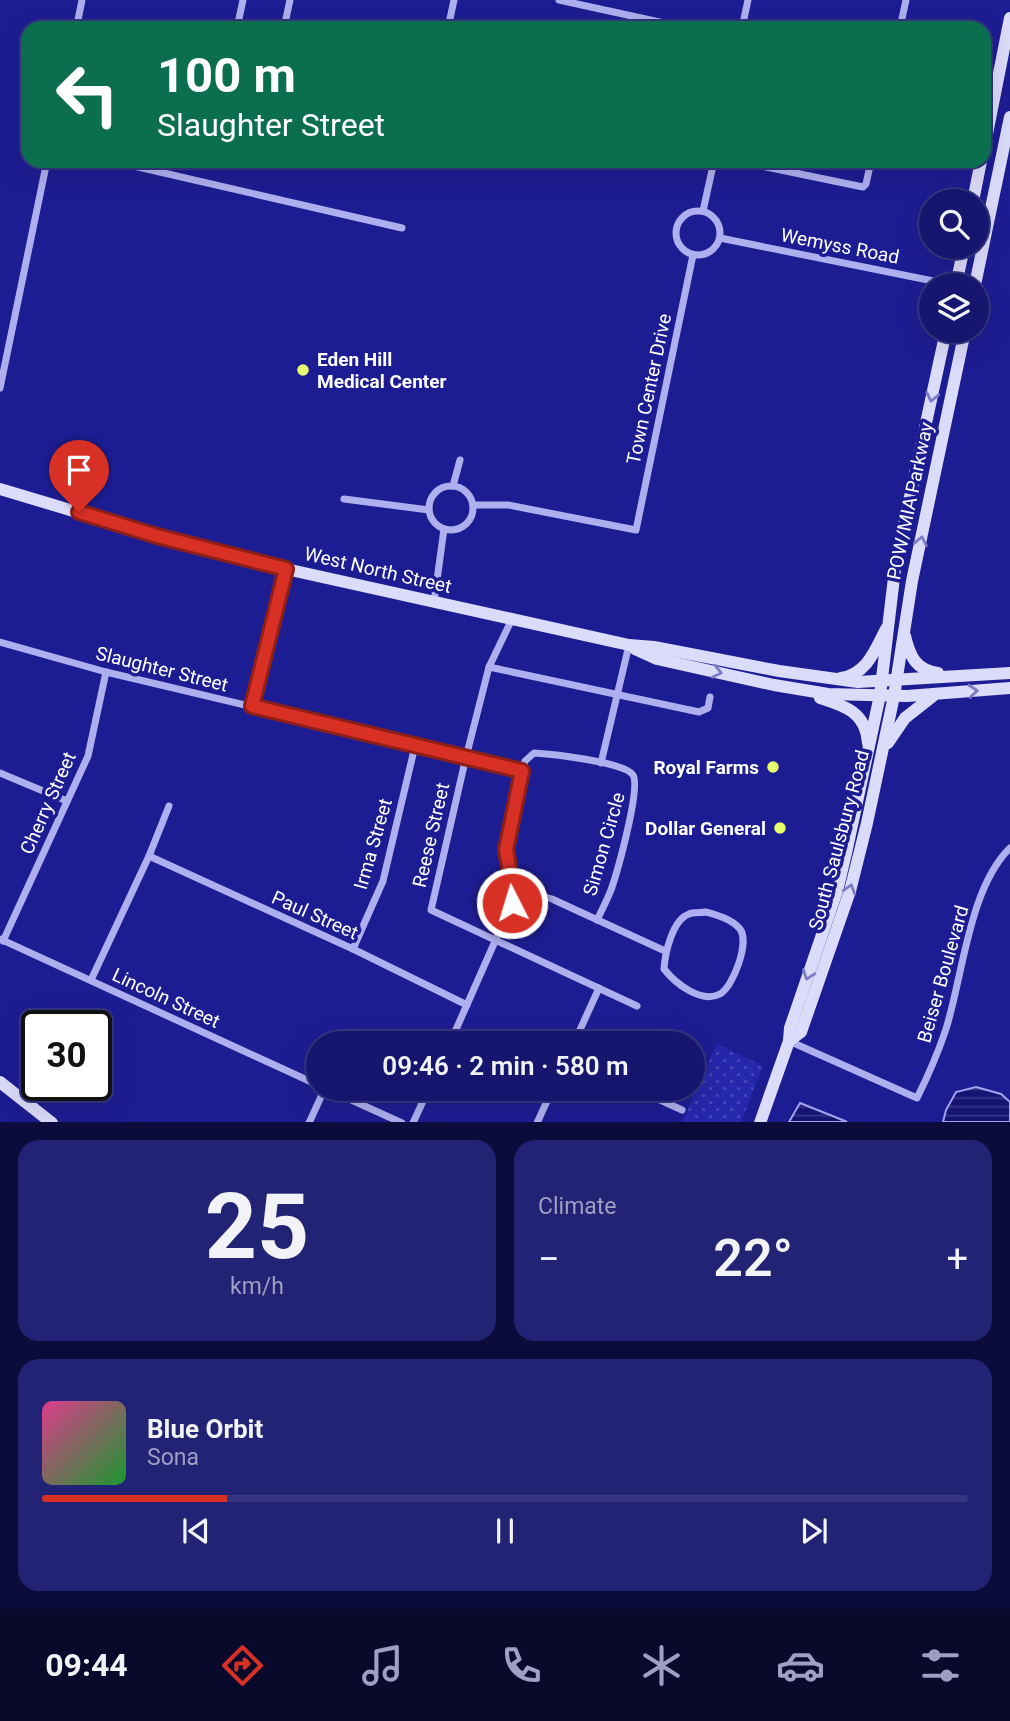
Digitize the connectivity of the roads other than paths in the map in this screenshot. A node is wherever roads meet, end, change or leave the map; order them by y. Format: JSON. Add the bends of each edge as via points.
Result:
{"nodes":[{"id":1,"x":82,"y":0,"type":"edge"},
{"id":2,"x":243,"y":0,"type":"edge"},
{"id":3,"x":290,"y":0,"type":"edge"},
{"id":4,"x":454,"y":0,"type":"edge"},
{"id":5,"x":559,"y":0,"type":"edge"},
{"id":6,"x":748,"y":0,"type":"edge"},
{"id":7,"x":906,"y":0,"type":"edge"},
{"id":8,"x":1010,"y":18,"type":"edge"},
{"id":9,"x":78,"y":21,"type":"edge"},
{"id":10,"x":238,"y":21,"type":"edge"},
{"id":11,"x":286,"y":21,"type":"edge"},
{"id":12,"x":450,"y":21,"type":"edge"},
{"id":13,"x":655,"y":21,"type":"edge"},
{"id":14,"x":744,"y":21,"type":"edge"},
{"id":15,"x":902,"y":21,"type":"edge"},
{"id":16,"x":991,"y":114,"type":"edge"},
{"id":17,"x":1010,"y":117,"type":"edge"},
{"id":18,"x":46,"y":168,"type":"edge"},
{"id":19,"x":142,"y":168,"type":"edge"},
{"id":20,"x":712,"y":168,"type":"edge"},
{"id":21,"x":771,"y":168,"type":"edge"},
{"id":22,"x":869,"y":168,"type":"edge"},
{"id":23,"x":980,"y":168,"type":"edge"},
{"id":24,"x":975,"y":189,"type":"edge"},
{"id":25,"x":703,"y":211,"type":"junction"},
{"id":26,"x":402,"y":228,"type":"dead end"},
{"id":27,"x":720,"y":238,"type":"junction"},
{"id":28,"x":693,"y":255,"type":"junction"},
{"id":29,"x":978,"y":273,"type":"edge"},
{"id":30,"x":919,"y":278,"type":"edge"},
{"id":31,"x":943,"y":343,"type":"edge"},
{"id":32,"x":962,"y":343,"type":"edge"},
{"id":33,"x":0,"y":388,"type":"edge"},
{"id":34,"x":460,"y":460,"type":"dead end"},
{"id":35,"x":453,"y":486,"type":"junction"},
{"id":36,"x":0,"y":489,"type":"edge"},
{"id":37,"x":344,"y":499,"type":"dead end"},
{"id":38,"x":472,"y":505,"type":"junction"},
{"id":39,"x":429,"y":510,"type":"junction"},
{"id":40,"x":444,"y":529,"type":"junction"},
{"id":41,"x":286,"y":569,"type":"junction"},
{"id":42,"x":433,"y":602,"type":"junction"},
{"id":43,"x":512,"y":619,"type":"junction"},
{"id":44,"x":889,"y":623,"type":"junction"},
{"id":45,"x":904,"y":630,"type":"junction"},
{"id":46,"x":0,"y":642,"type":"edge"},
{"id":47,"x":629,"y":645,"type":"junction"},
{"id":48,"x":489,"y":667,"type":"junction"},
{"id":49,"x":106,"y":672,"type":"junction"},
{"id":50,"x":1010,"y":673,"type":"edge"},
{"id":51,"x":960,"y":677,"type":"junction"},
{"id":52,"x":831,"y":679,"type":"junction"},
{"id":53,"x":882,"y":681,"type":"junction"},
{"id":54,"x":896,"y":681,"type":"junction"},
{"id":55,"x":789,"y":688,"type":"junction"},
{"id":56,"x":1010,"y":688,"type":"edge"},
{"id":57,"x":618,"y":694,"type":"junction"},
{"id":58,"x":936,"y":694,"type":"junction"},
{"id":59,"x":880,"y":695,"type":"junction"},
{"id":60,"x":894,"y":696,"type":"junction"},
{"id":61,"x":710,"y":697,"type":"dead end"},
{"id":62,"x":252,"y":706,"type":"junction"},
{"id":63,"x":415,"y":746,"type":"junction"},
{"id":64,"x":883,"y":750,"type":"junction"},
{"id":65,"x":868,"y":751,"type":"junction"},
{"id":66,"x":466,"y":757,"type":"junction"},
{"id":67,"x":601,"y":763,"type":"junction"},
{"id":68,"x":522,"y":771,"type":"junction"},
{"id":69,"x":0,"y":773,"type":"edge"},
{"id":70,"x":67,"y":801,"type":"junction"},
{"id":71,"x":169,"y":806,"type":"dead end"},
{"id":72,"x":1010,"y":848,"type":"edge"},
{"id":73,"x":149,"y":856,"type":"junction"},
{"id":74,"x":514,"y":894,"type":"junction"},
{"id":75,"x":597,"y":920,"type":"junction"},
{"id":76,"x":1,"y":940,"type":"edge"},
{"id":77,"x":496,"y":940,"type":"junction"},
{"id":78,"x":353,"y":949,"type":"junction"},
{"id":79,"x":665,"y":951,"type":"junction"},
{"id":80,"x":90,"y":980,"type":"junction"},
{"id":81,"x":599,"y":988,"type":"junction"},
{"id":82,"x":467,"y":1005,"type":"junction"},
{"id":83,"x":637,"y":1006,"type":"dead end"},
{"id":84,"x":455,"y":1031,"type":"edge"},
{"id":85,"x":579,"y":1031,"type":"edge"},
{"id":86,"x":789,"y":1041,"type":"junction"},
{"id":87,"x":306,"y":1079,"type":"edge"},
{"id":88,"x":0,"y":1082,"type":"edge"},
{"id":89,"x":319,"y":1101,"type":"edge"},
{"id":90,"x":354,"y":1101,"type":"edge"},
{"id":91,"x":423,"y":1101,"type":"edge"},
{"id":92,"x":546,"y":1101,"type":"edge"},
{"id":93,"x":662,"y":1101,"type":"edge"},
{"id":94,"x":24,"y":1102,"type":"junction"},
{"id":95,"x":682,"y":1110,"type":"dead end"},
{"id":96,"x":40,"y":1122,"type":"edge"},
{"id":97,"x":52,"y":1122,"type":"edge"},
{"id":98,"x":309,"y":1122,"type":"edge"},
{"id":99,"x":402,"y":1122,"type":"edge"},
{"id":100,"x":413,"y":1122,"type":"edge"},
{"id":101,"x":537,"y":1122,"type":"edge"},
{"id":102,"x":760,"y":1122,"type":"edge"}],
"edges":[{"from":1,"to":9,"type":"street"},
{"from":2,"to":10,"type":"street"},
{"from":3,"to":11,"type":"street"},
{"from":4,"to":12,"type":"street"},
{"from":5,"to":13,"type":"street"},
{"from":6,"to":14,"type":"street"},
{"from":7,"to":15,"type":"street"},
{"from":8,"to":16,"type":"main road"},
{"from":17,"to":29,"type":"main road"},
{"from":18,"to":33,"type":"street"},
{"from":19,"to":26,"type":"street"},
{"from":20,"to":25,"type":"street"},
{"from":21,"to":22,"type":"street","via":[[863,187]]},
{"from":23,"to":24,"type":"main road"},
{"from":25,"to":27,"type":"street","via":[[715,218]]},
{"from":25,"to":28,"type":"street","via":[[689,212],[676,228],[677,242]]},
{"from":27,"to":28,"type":"street","via":[[712,250]]},
{"from":27,"to":30,"type":"street","name":"Wemyss Road"},
{"from":28,"to":38,"type":"street","name":"Town Center Drive","via":[[636,530],[509,505]]},
{"from":31,"to":44,"type":"main road","name":"POW/MIA Parkway","one_way":true,"via":[[896,561]]},
{"from":45,"to":32,"type":"main road","name":"POW/MIA Parkway","one_way":true},
{"from":34,"to":35,"type":"street"},
{"from":35,"to":38,"type":"street","via":[[466,492]]},
{"from":35,"to":39,"type":"street","via":[[437,491]]},
{"from":36,"to":41,"type":"main road","name":"West North Street"},
{"from":37,"to":39,"type":"street"},
{"from":38,"to":40,"type":"street","via":[[472,516],[465,525]]},
{"from":39,"to":40,"type":"street","via":[[432,520]]},
{"from":40,"to":42,"type":"street"},
{"from":41,"to":42,"type":"main road","name":"West North Street"},
{"from":41,"to":62,"type":"street"},
{"from":42,"to":43,"type":"main road","name":"West North Street"},
{"from":43,"to":47,"type":"main road","name":"West North Street"},
{"from":43,"to":48,"type":"street","name":"Reese Street"},
{"from":44,"to":52,"type":"main road","via":[[864,667]]},
{"from":44,"to":53,"type":"main road","name":"POW/MIA Parkway"},
{"from":45,"to":51,"type":"main road","via":[[918,666]]},
{"from":45,"to":54,"type":"main road","name":"POW/MIA Parkway"},
{"from":46,"to":49,"type":"street","name":"Slaughter Street"},
{"from":47,"to":52,"type":"main road","name":"West North Street"},
{"from":47,"to":55,"type":"main road","name":"West North Street","one_way":true,"via":[[657,659]]},
{"from":47,"to":57,"type":"street"},
{"from":48,"to":57,"type":"street"},
{"from":48,"to":66,"type":"street","name":"Reese Street"},
{"from":49,"to":62,"type":"street","name":"Slaughter Street"},
{"from":49,"to":70,"type":"street","name":"Cherry Street","via":[[88,756]]},
{"from":50,"to":51,"type":"main road","name":"West North Street"},
{"from":51,"to":54,"type":"main road","name":"West North Street"},
{"from":52,"to":53,"type":"main road","name":"West North Street"},
{"from":53,"to":54,"type":"main road","name":"West North Street"},
{"from":53,"to":59,"type":"main road","name":"South Saulsbury Road"},
{"from":54,"to":60,"type":"main road","name":"South Saulsbury Road"},
{"from":55,"to":59,"type":"main road","name":"West North Street"},
{"from":55,"to":65,"type":"main road","via":[[851,709],[864,725]]},
{"from":58,"to":56,"type":"main road","name":"West North Street","one_way":true},
{"from":57,"to":61,"type":"street","via":[[699,712],[708,708]]},
{"from":57,"to":67,"type":"street"},
{"from":58,"to":60,"type":"main road","name":"West North Street"},
{"from":58,"to":64,"type":"main road","via":[[908,715]]},
{"from":59,"to":60,"type":"main road","name":"West North Street"},
{"from":59,"to":65,"type":"main road","name":"South Saulsbury Road"},
{"from":60,"to":64,"type":"main road","name":"South Saulsbury Road"},
{"from":62,"to":63,"type":"street","name":"Slaughter Street"},
{"from":63,"to":66,"type":"street","name":"Slaughter Street"},
{"from":63,"to":78,"type":"street","name":"Irma Street","via":[[383,881]]},
{"from":86,"to":64,"type":"main road","name":"South Saulsbury Road","one_way":true,"via":[[801,1032],[849,891]]},
{"from":65,"to":86,"type":"main road","name":"South Saulsbury Road","one_way":true,"via":[[837,891]]},
{"from":66,"to":68,"type":"street","name":"Slaughter Street"},
{"from":66,"to":77,"type":"street","name":"Reese Street","via":[[431,910]]},
{"from":67,"to":68,"type":"street","name":"Simon Circle","via":[[534,753]]},
{"from":67,"to":75,"type":"street","name":"Simon Circle","via":[[633,774],[636,793],[611,890]]},
{"from":68,"to":74,"type":"street","via":[[506,850]]},
{"from":69,"to":70,"type":"street"},
{"from":70,"to":76,"type":"street","name":"Cherry Street"},
{"from":71,"to":73,"type":"street"},
{"from":72,"to":86,"type":"street","name":"Beiser Boulevard","via":[[984,889],[946,1028],[917,1098]]},
{"from":73,"to":78,"type":"street","name":"Paul Street"},
{"from":73,"to":80,"type":"street"},
{"from":74,"to":75,"type":"street","via":[[530,892]]},
{"from":74,"to":77,"type":"street"},
{"from":75,"to":79,"type":"street"},
{"from":76,"to":80,"type":"street","name":"Lincoln Street"},
{"from":77,"to":81,"type":"street","name":"Reese Street"},
{"from":77,"to":82,"type":"street"},
{"from":78,"to":82,"type":"street","name":"Paul Street"},
{"from":79,"to":79,"type":"street","via":[[664,969],[673,981],[708,997],[728,988],[743,939],[740,929],[720,915],[688,914]]},
{"from":80,"to":87,"type":"street","name":"Lincoln Street"},
{"from":81,"to":83,"type":"street","name":"Reese Street"},
{"from":81,"to":85,"type":"street"},
{"from":82,"to":84,"type":"street"},
{"from":86,"to":102,"type":"main road","name":"South Saulsbury Road"},
{"from":88,"to":94,"type":"main road"},
{"from":89,"to":98,"type":"street"},
{"from":90,"to":99,"type":"street"},
{"from":91,"to":100,"type":"street"},
{"from":92,"to":101,"type":"street"},
{"from":93,"to":95,"type":"street"},
{"from":94,"to":96,"type":"main road"},
{"from":94,"to":97,"type":"main road"}]}
